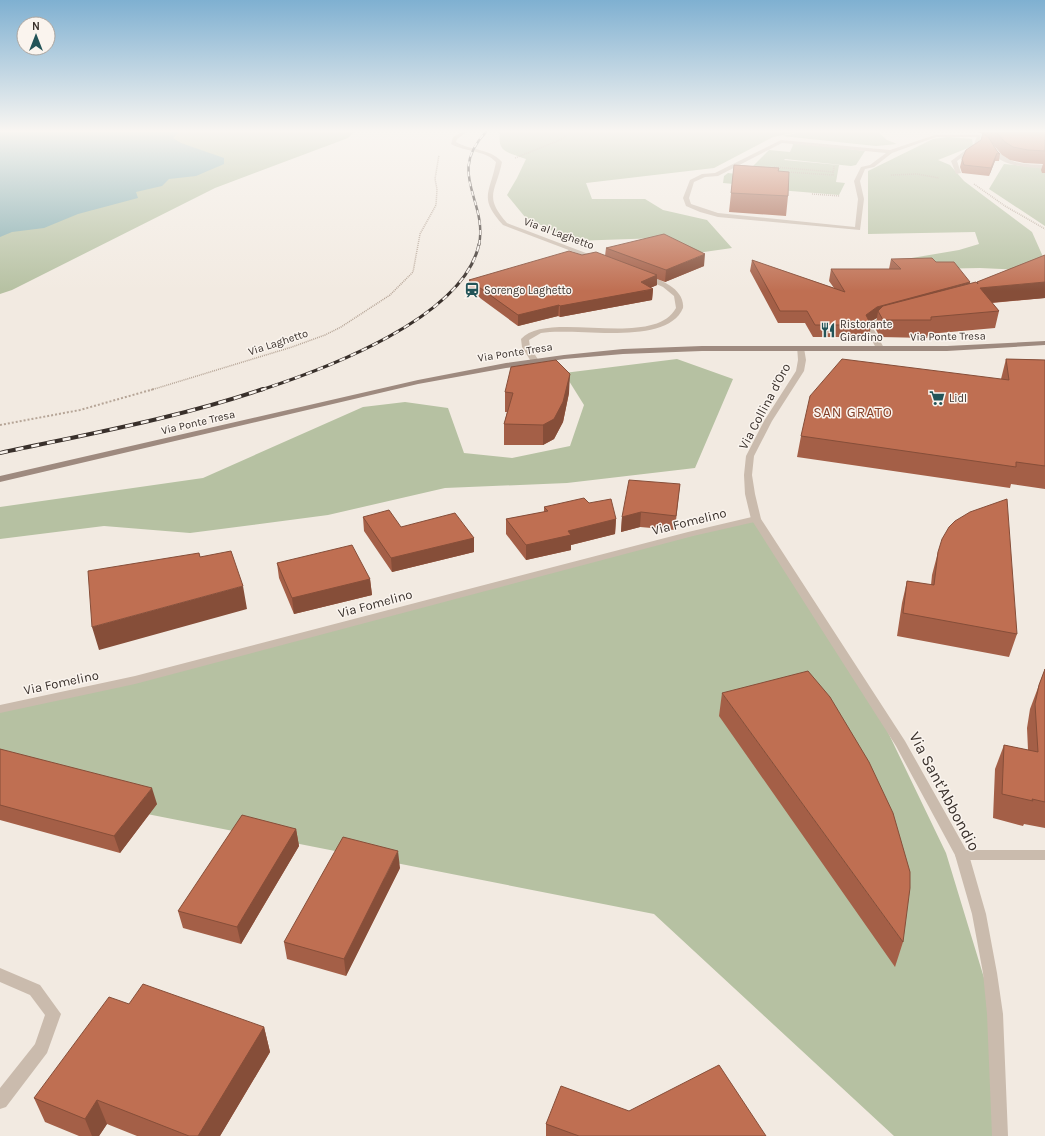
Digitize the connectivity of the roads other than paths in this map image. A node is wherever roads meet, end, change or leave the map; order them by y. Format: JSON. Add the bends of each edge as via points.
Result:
{"nodes":[{"id":1,"x":491,"y":185,"type":"edge"},
{"id":2,"x":691,"y":185,"type":"edge"},
{"id":3,"x":858,"y":185,"type":"edge"},
{"id":4,"x":602,"y":261,"type":"edge"},
{"id":5,"x":637,"y":274,"type":"edge"},
{"id":6,"x":893,"y":317,"type":"edge"},
{"id":7,"x":1045,"y":343,"type":"edge"},
{"id":8,"x":800,"y":348,"type":"junction"},
{"id":9,"x":880,"y":348,"type":"junction"},
{"id":10,"x":535,"y":361,"type":"junction"},
{"id":11,"x":0,"y":479,"type":"edge"},
{"id":12,"x":756,"y":519,"type":"junction"},
{"id":13,"x":823,"y":624,"type":"joint"},
{"id":14,"x":0,"y":709,"type":"edge"},
{"id":15,"x":962,"y":855,"type":"junction"},
{"id":16,"x":1045,"y":855,"type":"edge"},
{"id":17,"x":0,"y":975,"type":"edge"},
{"id":18,"x":0,"y":1101,"type":"edge"},
{"id":19,"x":1000,"y":1136,"type":"edge"}],
"edges":[{"from":1,"to":4,"type":"street","name":"Via al Laghetto","via":[[488,193],[490,203],[498,218],[505,224]]},
{"from":2,"to":3,"type":"street","via":[[686,198],[688,205],[702,211],[718,215],[858,229],[861,199]]},
{"from":5,"to":10,"type":"street","via":[[673,291],[680,301],[678,312],[663,323],[639,329],[536,332],[525,339],[526,347]]},
{"from":6,"to":9,"type":"street","via":[[877,321],[869,327]]},
{"from":7,"to":9,"type":"main road","name":"Via Ponte Tresa","via":[[974,348]]},
{"from":8,"to":9,"type":"main road","name":"Via Ponte Tresa"},
{"from":8,"to":10,"type":"main road","name":"Via Ponte Tresa","via":[[651,350]]},
{"from":8,"to":12,"type":"street","name":"Via Collina d'Oro","via":[[800,371],[768,421],[750,456],[748,475]]},
{"from":10,"to":11,"type":"main road","name":"Via Ponte Tresa","via":[[418,382]]},
{"from":12,"to":13,"type":"street","name":"Via Collina d'Oro"},
{"from":12,"to":14,"type":"street","name":"Via Fomelino","via":[[135,680]]},
{"from":13,"to":15,"type":"street","name":"Via Sant'Abbondio","via":[[901,744]]},
{"from":15,"to":16,"type":"street"},
{"from":15,"to":19,"type":"street","name":"Via Sant'Abbondio","via":[[979,914],[990,973],[995,1014]]},
{"from":17,"to":18,"type":"street","via":[[35,990],[53,1014],[41,1048]]}]}
